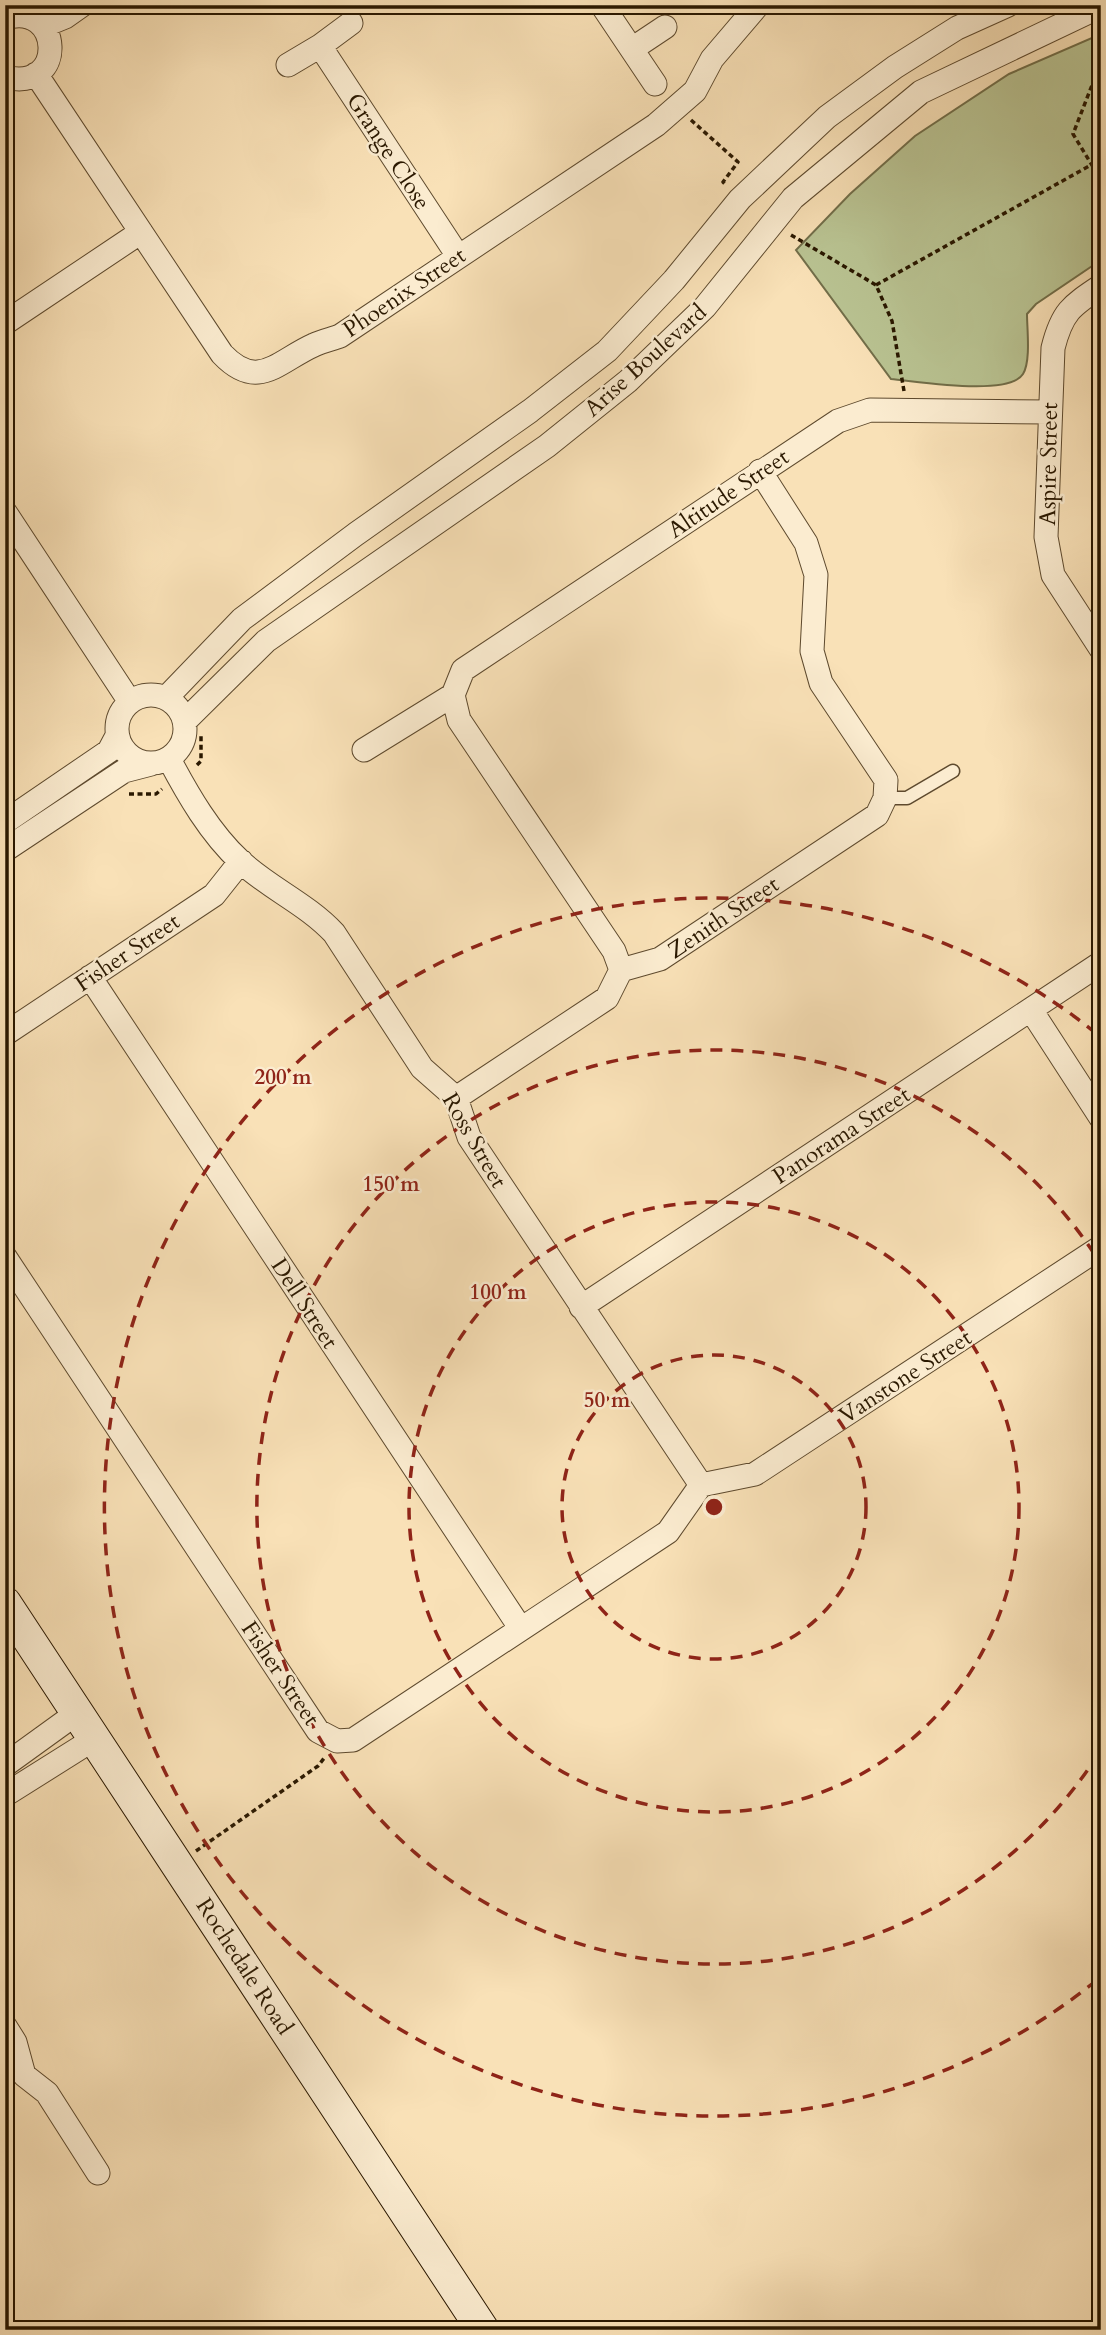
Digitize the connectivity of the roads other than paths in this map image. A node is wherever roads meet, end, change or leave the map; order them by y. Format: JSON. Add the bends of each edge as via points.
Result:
{"nodes":[{"id":1,"x":82,"y":5,"type":"edge"},
{"id":2,"x":602,"y":5,"type":"edge"},
{"id":3,"x":758,"y":5,"type":"edge"},
{"id":4,"x":1008,"y":5,"type":"edge"},
{"id":5,"x":1101,"y":6,"type":"edge"},
{"id":6,"x":5,"y":18,"type":"edge"},
{"id":7,"x":351,"y":23,"type":"dead end"},
{"id":8,"x":43,"y":26,"type":"junction"},
{"id":9,"x":664,"y":27,"type":"dead end"},
{"id":10,"x":320,"y":46,"type":"junction"},
{"id":11,"x":632,"y":49,"type":"junction"},
{"id":12,"x":288,"y":65,"type":"dead end"},
{"id":13,"x":36,"y":74,"type":"junction"},
{"id":14,"x":5,"y":77,"type":"edge"},
{"id":15,"x":655,"y":84,"type":"dead end"},
{"id":16,"x":141,"y":232,"type":"junction"},
{"id":17,"x":458,"y":256,"type":"junction"},
{"id":18,"x":1101,"y":286,"type":"edge"},
{"id":19,"x":5,"y":323,"type":"edge"},
{"id":20,"x":1049,"y":412,"type":"junction"},
{"id":21,"x":760,"y":471,"type":"junction"},
{"id":22,"x":5,"y":512,"type":"edge"},
{"id":23,"x":1101,"y":649,"type":"edge"},
{"id":24,"x":453,"y":695,"type":"junction"},
{"id":25,"x":166,"y":698,"type":"junction"},
{"id":26,"x":130,"y":702,"type":"junction"},
{"id":27,"x":185,"y":721,"type":"junction"},
{"id":28,"x":117,"y":736,"type":"junction"},
{"id":29,"x":364,"y":750,"type":"dead end"},
{"id":30,"x":160,"y":761,"type":"junction"},
{"id":31,"x":953,"y":771,"type":"dead end"},
{"id":32,"x":885,"y":797,"type":"junction"},
{"id":33,"x":5,"y":822,"type":"edge"},
{"id":34,"x":5,"y":850,"type":"edge"},
{"id":35,"x":241,"y":862,"type":"junction"},
{"id":36,"x":1101,"y":963,"type":"edge"},
{"id":37,"x":621,"y":970,"type":"junction"},
{"id":38,"x":90,"y":977,"type":"junction"},
{"id":39,"x":1031,"y":1010,"type":"junction"},
{"id":40,"x":5,"y":1034,"type":"edge"},
{"id":41,"x":456,"y":1098,"type":"junction"},
{"id":42,"x":1101,"y":1118,"type":"edge"},
{"id":43,"x":1101,"y":1247,"type":"edge"},
{"id":44,"x":5,"y":1257,"type":"edge"},
{"id":45,"x":581,"y":1307,"type":"junction"},
{"id":46,"x":701,"y":1485,"type":"junction"},
{"id":47,"x":5,"y":1603,"type":"edge"},
{"id":48,"x":521,"y":1629,"type":"junction"},
{"id":49,"x":77,"y":1713,"type":"junction"},
{"id":50,"x":94,"y":1739,"type":"junction"},
{"id":51,"x":5,"y":1765,"type":"edge"},
{"id":52,"x":5,"y":1795,"type":"edge"},
{"id":53,"x":5,"y":2026,"type":"edge"},
{"id":54,"x":15,"y":2080,"type":"edge"},
{"id":55,"x":97,"y":2173,"type":"dead end"},
{"id":56,"x":483,"y":2330,"type":"edge"}],
"edges":[{"from":1,"to":8,"type":"street"},
{"from":2,"to":11,"type":"street"},
{"from":3,"to":17,"type":"street","name":"Phoenix Street","via":[[712,59],[695,91],[656,125]]},
{"from":4,"to":25,"type":"street","name":"Arise Boulevard","via":[[957,28],[827,117],[740,199],[674,281],[607,351],[242,619]]},
{"from":5,"to":27,"type":"street","name":"Arise Boulevard","via":[[921,92],[793,198],[705,307],[628,381],[547,446],[266,641]]},
{"from":6,"to":8,"type":"street","via":[[24,15]]},
{"from":7,"to":10,"type":"street"},
{"from":8,"to":13,"type":"street","via":[[49,35],[50,57]]},
{"from":9,"to":11,"type":"street"},
{"from":10,"to":12,"type":"street"},
{"from":10,"to":17,"type":"street","name":"Grange Close"},
{"from":11,"to":15,"type":"street"},
{"from":13,"to":14,"type":"street","via":[[26,79]]},
{"from":13,"to":16,"type":"street","name":"Phoenix Street"},
{"from":16,"to":17,"type":"street","name":"Phoenix Street","via":[[222,354],[234,367],[253,373],[268,371],[340,336]]},
{"from":16,"to":19,"type":"street"},
{"from":18,"to":20,"type":"street","name":"Aspire Street","via":[[1075,303],[1059,323],[1052,348]]},
{"from":20,"to":21,"type":"street","name":"Altitude Street","via":[[870,410],[838,421]]},
{"from":20,"to":23,"type":"street","name":"Aspire Street","via":[[1046,537],[1053,575]]},
{"from":21,"to":24,"type":"street","name":"Altitude Street","via":[[463,670]]},
{"from":21,"to":32,"type":"street","via":[[806,543],[813,564],[812,651],[821,683],[886,780]]},
{"from":22,"to":26,"type":"street"},
{"from":24,"to":29,"type":"street","name":"Altitude Street"},
{"from":24,"to":37,"type":"street","via":[[459,720],[614,951]]},
{"from":25,"to":26,"type":"street","via":[[147,695]]},
{"from":25,"to":27,"type":"street"},
{"from":26,"to":28,"type":"street","via":[[119,717]]},
{"from":27,"to":30,"type":"street","via":[[177,752]]},
{"from":28,"to":30,"type":"street","via":[[121,747],[139,762]]},
{"from":28,"to":33,"type":"street","via":[[109,751]]},
{"from":30,"to":34,"type":"street","via":[[124,771]]},
{"from":30,"to":35,"type":"street","name":"Ross Street"},
{"from":31,"to":32,"type":"lane","via":[[907,798]]},
{"from":32,"to":37,"type":"street","name":"Zenith Street","via":[[877,815],[660,960]]},
{"from":35,"to":38,"type":"street","name":"Fisher Street","via":[[214,895]]},
{"from":35,"to":41,"type":"street","name":"Ross Street","via":[[334,933],[422,1068]]},
{"from":36,"to":39,"type":"street","name":"Panorama Street"},
{"from":37,"to":41,"type":"street","via":[[607,998]]},
{"from":38,"to":40,"type":"street","name":"Fisher Street"},
{"from":38,"to":48,"type":"street","name":"Dell Street"},
{"from":39,"to":42,"type":"street"},
{"from":39,"to":45,"type":"street","name":"Panorama Street"},
{"from":41,"to":45,"type":"street","name":"Ross Street","via":[[469,1137]]},
{"from":43,"to":46,"type":"street","name":"Vanstone Street","via":[[755,1475]]},
{"from":44,"to":48,"type":"street","name":"Fisher Street","via":[[318,1731],[337,1741],[353,1740]]},
{"from":45,"to":46,"type":"street","name":"Ross Street"},
{"from":46,"to":48,"type":"street","name":"Fisher Street","via":[[668,1532]]},
{"from":47,"to":49,"type":"main road","name":"Rochedale Road"},
{"from":49,"to":50,"type":"main road","name":"Rochedale Road"},
{"from":49,"to":51,"type":"street"},
{"from":50,"to":52,"type":"street"},
{"from":50,"to":56,"type":"main road","name":"Rochedale Road"},
{"from":53,"to":54,"type":"street","via":[[15,2042]]},
{"from":54,"to":55,"type":"street","via":[[47,2093]]}]}
